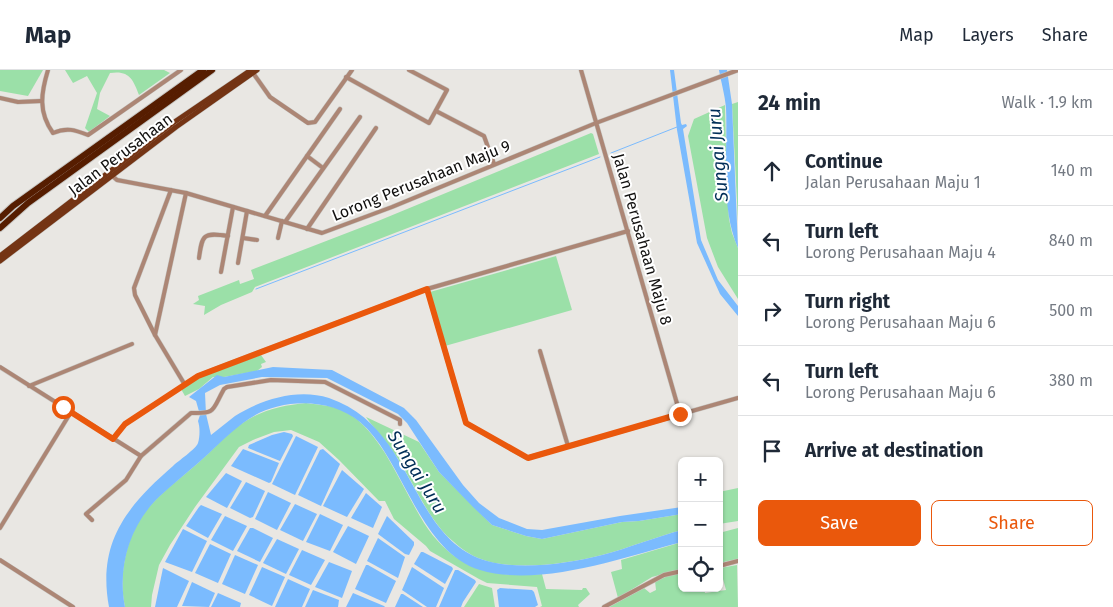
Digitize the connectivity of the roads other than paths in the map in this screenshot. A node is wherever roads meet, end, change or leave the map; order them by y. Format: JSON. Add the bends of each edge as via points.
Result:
{"nodes":[{"id":1,"x":48,"y":70,"type":"edge"},
{"id":2,"x":181,"y":70,"type":"edge"},
{"id":3,"x":203,"y":70,"type":"edge"},
{"id":4,"x":212,"y":70,"type":"edge"},
{"id":5,"x":352,"y":70,"type":"edge"},
{"id":6,"x":409,"y":70,"type":"edge"},
{"id":7,"x":581,"y":70,"type":"edge"},
{"id":8,"x":738,"y":70,"type":"edge"},
{"id":9,"x":254,"y":71,"type":"edge"},
{"id":10,"x":346,"y":77,"type":"junction"},
{"id":11,"x":0,"y":98,"type":"edge"},
{"id":12,"x":41,"y":101,"type":"junction"},
{"id":13,"x":340,"y":109,"type":"dead end"},
{"id":14,"x":436,"y":111,"type":"junction"},
{"id":15,"x":360,"y":117,"type":"dead end"},
{"id":16,"x":596,"y":123,"type":"junction"},
{"id":17,"x":376,"y":128,"type":"dead end"},
{"id":18,"x":307,"y":156,"type":"junction"},
{"id":19,"x":494,"y":164,"type":"junction"},
{"id":20,"x":324,"y":168,"type":"junction"},
{"id":21,"x":110,"y":174,"type":"junction"},
{"id":22,"x":171,"y":190,"type":"junction"},
{"id":23,"x":186,"y":193,"type":"junction"},
{"id":24,"x":13,"y":206,"type":"junction"},
{"id":25,"x":232,"y":207,"type":"junction"},
{"id":26,"x":247,"y":211,"type":"junction"},
{"id":27,"x":0,"y":212,"type":"edge"},
{"id":28,"x":265,"y":216,"type":"junction"},
{"id":29,"x":0,"y":218,"type":"edge"},
{"id":30,"x":284,"y":222,"type":"junction"},
{"id":31,"x":0,"y":228,"type":"edge"},
{"id":32,"x":307,"y":229,"type":"junction"},
{"id":33,"x":628,"y":232,"type":"junction"},
{"id":34,"x":228,"y":236,"type":"junction"},
{"id":35,"x":243,"y":238,"type":"junction"},
{"id":36,"x":278,"y":238,"type":"dead end"},
{"id":37,"x":257,"y":240,"type":"dead end"},
{"id":38,"x":0,"y":256,"type":"edge"},
{"id":39,"x":199,"y":258,"type":"dead end"},
{"id":40,"x":0,"y":261,"type":"edge"},
{"id":41,"x":238,"y":263,"type":"dead end"},
{"id":42,"x":221,"y":272,"type":"dead end"},
{"id":43,"x":427,"y":289,"type":"junction"},
{"id":44,"x":155,"y":335,"type":"junction"},
{"id":45,"x":132,"y":344,"type":"dead end"},
{"id":46,"x":540,"y":351,"type":"dead end"},
{"id":47,"x":0,"y":368,"type":"edge"},
{"id":48,"x":185,"y":385,"type":"junction"},
{"id":49,"x":29,"y":386,"type":"junction"},
{"id":50,"x":738,"y":398,"type":"edge"},
{"id":51,"x":71,"y":412,"type":"junction"},
{"id":52,"x":680,"y":414,"type":"junction"},
{"id":53,"x":400,"y":424,"type":"dead end"},
{"id":54,"x":113,"y":439,"type":"junction"},
{"id":55,"x":568,"y":446,"type":"junction"},
{"id":56,"x":141,"y":456,"type":"junction"},
{"id":57,"x":92,"y":520,"type":"dead end"},
{"id":58,"x":0,"y":528,"type":"edge"},
{"id":59,"x":0,"y":560,"type":"edge"},
{"id":60,"x":738,"y":561,"type":"edge"},
{"id":61,"x":723,"y":565,"type":"edge"},
{"id":62,"x":678,"y":572,"type":"edge"},
{"id":63,"x":73,"y":607,"type":"edge"},
{"id":64,"x":604,"y":607,"type":"edge"}],
"edges":[{"from":1,"to":12,"type":"street"},
{"from":2,"to":12,"type":"street","via":[[88,135],[70,128],[53,133],[47,125]]},
{"from":3,"to":24,"type":"highway"},
{"from":4,"to":31,"type":"highway","via":[[36,198]]},
{"from":5,"to":10,"type":"street"},
{"from":6,"to":14,"type":"street","via":[[447,90]]},
{"from":7,"to":16,"type":"street","name":"Jalan Perusahaan Maju 8"},
{"from":8,"to":16,"type":"street","name":"Lorong Perusahaan Maju 9"},
{"from":9,"to":10,"type":"street","via":[[270,97],[308,123],[315,122]]},
{"from":9,"to":21,"type":"main road","name":"Jalan Perusahaan"},
{"from":9,"to":21,"type":"main road","name":"Jalan Perusahaan","via":[[173,123]]},
{"from":10,"to":14,"type":"street","via":[[429,123]]},
{"from":11,"to":12,"type":"street","via":[[18,102]]},
{"from":13,"to":18,"type":"street"},
{"from":14,"to":19,"type":"street","via":[[484,136]]},
{"from":15,"to":20,"type":"street"},
{"from":16,"to":19,"type":"street","name":"Lorong Perusahaan Maju 9"},
{"from":16,"to":33,"type":"street","name":"Jalan Perusahaan Maju 8"},
{"from":17,"to":32,"type":"street"},
{"from":18,"to":20,"type":"street"},
{"from":18,"to":28,"type":"street"},
{"from":19,"to":32,"type":"street","name":"Lorong Perusahaan Maju 9","via":[[331,230],[322,233]]},
{"from":20,"to":30,"type":"street"},
{"from":21,"to":22,"type":"street","name":"Lorong Perusahaan Maju 9","via":[[116,180]]},
{"from":21,"to":38,"type":"main road","name":"Jalan Perusahaan"},
{"from":21,"to":40,"type":"main road","name":"Jalan Perusahaan"},
{"from":22,"to":23,"type":"street","name":"Lorong Perusahaan Maju 9"},
{"from":22,"to":44,"type":"street","via":[[134,288]]},
{"from":23,"to":25,"type":"street","name":"Lorong Perusahaan Maju 9"},
{"from":23,"to":44,"type":"street"},
{"from":24,"to":27,"type":"street"},
{"from":24,"to":29,"type":"highway"},
{"from":25,"to":26,"type":"street","name":"Lorong Perusahaan Maju 9"},
{"from":25,"to":34,"type":"street"},
{"from":26,"to":28,"type":"street","name":"Lorong Perusahaan Maju 9"},
{"from":26,"to":35,"type":"street"},
{"from":28,"to":30,"type":"street","name":"Lorong Perusahaan Maju 9"},
{"from":30,"to":32,"type":"street","name":"Lorong Perusahaan Maju 9"},
{"from":30,"to":36,"type":"street"},
{"from":33,"to":43,"type":"street"},
{"from":33,"to":52,"type":"street","name":"Jalan Perusahaan Maju 8"},
{"from":34,"to":39,"type":"street","via":[[214,234],[202,238]]},
{"from":34,"to":42,"type":"street"},
{"from":35,"to":37,"type":"street"},
{"from":35,"to":41,"type":"street"},
{"from":43,"to":48,"type":"street","via":[[215,369]]},
{"from":43,"to":55,"type":"street","via":[[466,423],[528,458]]},
{"from":44,"to":48,"type":"street"},
{"from":45,"to":49,"type":"street"},
{"from":46,"to":55,"type":"street"},
{"from":47,"to":49,"type":"street"},
{"from":48,"to":54,"type":"street","via":[[125,424]]},
{"from":49,"to":51,"type":"street"},
{"from":50,"to":52,"type":"street"},
{"from":51,"to":54,"type":"street"},
{"from":51,"to":58,"type":"street"},
{"from":52,"to":55,"type":"street"},
{"from":53,"to":56,"type":"street","via":[[400,420],[325,382],[271,380],[227,387],[211,412],[191,413]]},
{"from":54,"to":56,"type":"street"},
{"from":56,"to":57,"type":"street","via":[[126,480],[86,514]]},
{"from":59,"to":63,"type":"street"},
{"from":60,"to":61,"type":"street"},
{"from":62,"to":64,"type":"street","via":[[658,577]]}]}
